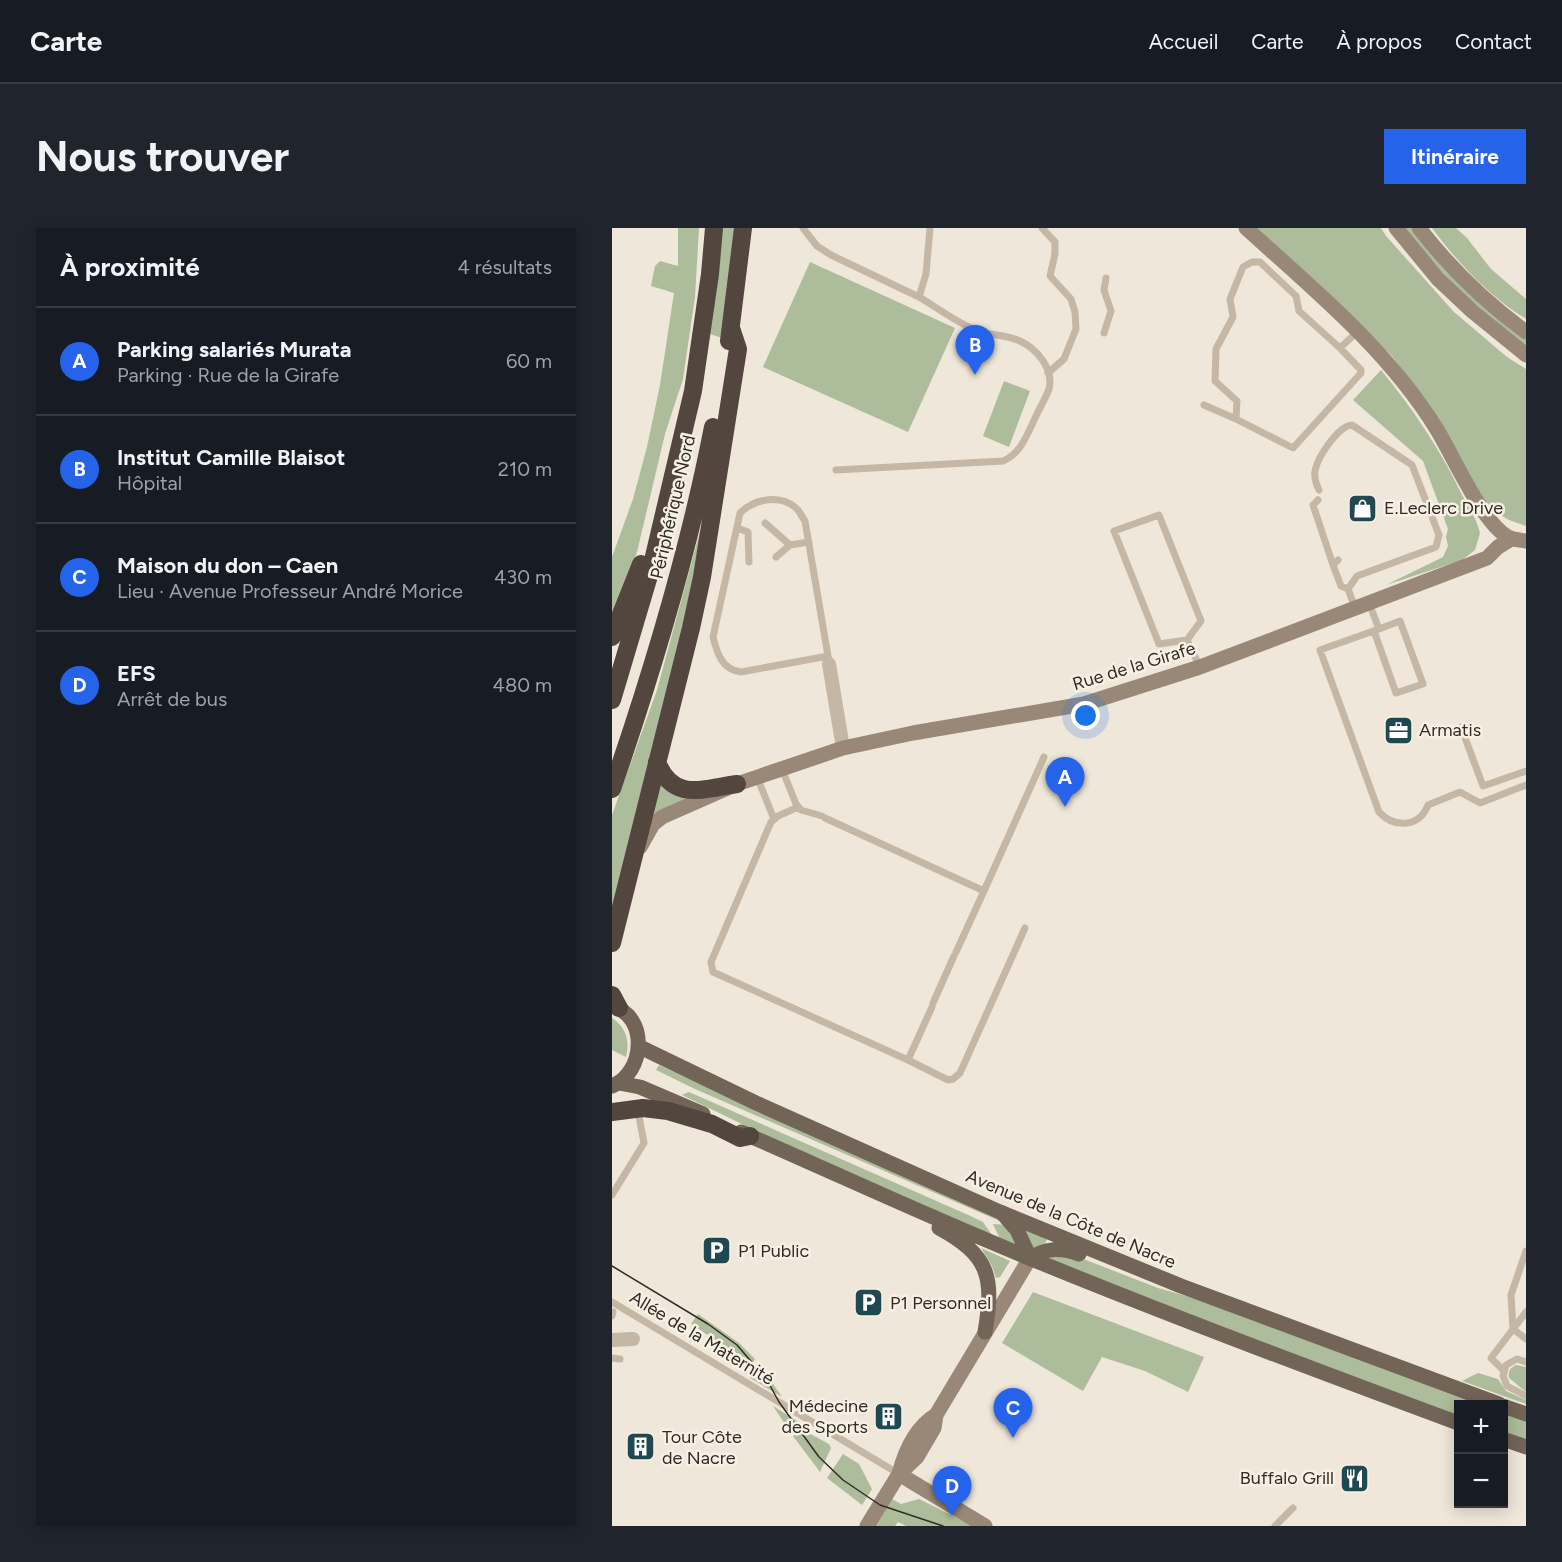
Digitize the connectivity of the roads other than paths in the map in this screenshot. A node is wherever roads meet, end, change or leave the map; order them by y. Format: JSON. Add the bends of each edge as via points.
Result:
{"nodes":[{"id":1,"x":714,"y":228,"type":"edge"},
{"id":2,"x":743,"y":228,"type":"edge"},
{"id":3,"x":803,"y":228,"type":"edge"},
{"id":4,"x":930,"y":228,"type":"edge"},
{"id":5,"x":1042,"y":228,"type":"edge"},
{"id":6,"x":1246,"y":228,"type":"edge"},
{"id":7,"x":1396,"y":228,"type":"edge"},
{"id":8,"x":1419,"y":228,"type":"edge"},
{"id":9,"x":1106,"y":278,"type":"dead end"},
{"id":10,"x":919,"y":297,"type":"junction"},
{"id":11,"x":731,"y":328,"type":"junction"},
{"id":12,"x":1358,"y":330,"type":"junction"},
{"id":13,"x":1526,"y":332,"type":"edge"},
{"id":14,"x":1104,"y":333,"type":"dead end"},
{"id":15,"x":1340,"y":348,"type":"junction"},
{"id":16,"x":1526,"y":355,"type":"edge"},
{"id":17,"x":1048,"y":373,"type":"junction"},
{"id":18,"x":1204,"y":405,"type":"dead end"},
{"id":19,"x":1236,"y":419,"type":"junction"},
{"id":20,"x":678,"y":455,"type":"junction"},
{"id":21,"x":836,"y":470,"type":"dead end"},
{"id":22,"x":1319,"y":490,"type":"dead end"},
{"id":23,"x":1318,"y":500,"type":"dead end"},
{"id":24,"x":765,"y":523,"type":"dead end"},
{"id":25,"x":737,"y":528,"type":"junction"},
{"id":26,"x":1518,"y":540,"type":"edge"},
{"id":27,"x":809,"y":542,"type":"junction"},
{"id":28,"x":790,"y":545,"type":"junction"},
{"id":29,"x":776,"y":557,"type":"dead end"},
{"id":30,"x":750,"y":562,"type":"dead end"},
{"id":31,"x":1348,"y":589,"type":"junction"},
{"id":32,"x":1362,"y":606,"type":"junction"},
{"id":33,"x":1376,"y":630,"type":"junction"},
{"id":34,"x":612,"y":637,"type":"edge"},
{"id":35,"x":1187,"y":640,"type":"junction"},
{"id":36,"x":828,"y":660,"type":"junction"},
{"id":37,"x":1200,"y":667,"type":"junction"},
{"id":38,"x":612,"y":700,"type":"edge"},
{"id":39,"x":1461,"y":727,"type":"dead end"},
{"id":40,"x":843,"y":748,"type":"junction"},
{"id":41,"x":1044,"y":757,"type":"dead end"},
{"id":42,"x":657,"y":762,"type":"junction"},
{"id":43,"x":782,"y":769,"type":"junction"},
{"id":44,"x":1526,"y":771,"type":"edge"},
{"id":45,"x":757,"y":777,"type":"junction"},
{"id":46,"x":737,"y":784,"type":"junction"},
{"id":47,"x":1526,"y":785,"type":"edge"},
{"id":48,"x":612,"y":789,"type":"edge"},
{"id":49,"x":798,"y":807,"type":"junction"},
{"id":50,"x":774,"y":819,"type":"junction"},
{"id":51,"x":632,"y":856,"type":"junction"},
{"id":52,"x":984,"y":891,"type":"junction"},
{"id":53,"x":1025,"y":928,"type":"dead end"},
{"id":54,"x":612,"y":943,"type":"edge"},
{"id":55,"x":614,"y":1003,"type":"edge"},
{"id":56,"x":635,"y":1058,"type":"junction"},
{"id":57,"x":908,"y":1060,"type":"junction"},
{"id":58,"x":616,"y":1084,"type":"edge"},
{"id":59,"x":637,"y":1108,"type":"junction"},
{"id":60,"x":612,"y":1112,"type":"edge"},
{"id":61,"x":750,"y":1136,"type":"junction"},
{"id":62,"x":870,"y":1191,"type":"junction"},
{"id":63,"x":612,"y":1195,"type":"edge"},
{"id":64,"x":1000,"y":1212,"type":"junction"},
{"id":65,"x":1526,"y":1251,"type":"edge"},
{"id":66,"x":1030,"y":1258,"type":"junction"},
{"id":67,"x":1181,"y":1286,"type":"junction"},
{"id":68,"x":612,"y":1302,"type":"edge"},
{"id":69,"x":1526,"y":1312,"type":"edge"},
{"id":70,"x":1513,"y":1329,"type":"junction"},
{"id":71,"x":985,"y":1332,"type":"junction"},
{"id":72,"x":633,"y":1339,"type":"dead end"},
{"id":73,"x":1526,"y":1339,"type":"edge"},
{"id":74,"x":612,"y":1340,"type":"edge"},
{"id":75,"x":1526,"y":1362,"type":"edge"},
{"id":76,"x":1503,"y":1370,"type":"junction"},
{"id":77,"x":1526,"y":1396,"type":"edge"},
{"id":78,"x":1488,"y":1400,"type":"edge"},
{"id":79,"x":1508,"y":1408,"type":"edge"},
{"id":80,"x":1526,"y":1414,"type":"edge"},
{"id":81,"x":1454,"y":1422,"type":"edge"},
{"id":82,"x":1508,"y":1441,"type":"edge"},
{"id":83,"x":1526,"y":1448,"type":"edge"},
{"id":84,"x":899,"y":1474,"type":"junction"},
{"id":85,"x":867,"y":1526,"type":"edge"},
{"id":86,"x":985,"y":1526,"type":"edge"},
{"id":87,"x":1275,"y":1526,"type":"edge"},
{"id":88,"x":1282,"y":1526,"type":"edge"}],
"edges":[{"from":1,"to":20,"type":"highway","name":"Périphérique Nord","via":[[693,390]]},
{"from":2,"to":11,"type":"highway","name":"Périphérique Nord"},
{"from":3,"to":10,"type":"lane","via":[[817,246],[831,255]]},
{"from":4,"to":10,"type":"lane","via":[[926,274]]},
{"from":5,"to":17,"type":"lane","via":[[1055,242],[1050,276],[1071,299],[1076,329],[1064,359]]},
{"from":6,"to":12,"type":"street"},
{"from":7,"to":16,"type":"street","via":[[1438,279]]},
{"from":8,"to":13,"type":"street","via":[[1476,293]]},
{"from":9,"to":14,"type":"lane","via":[[1104,290],[1111,311]]},
{"from":10,"to":17,"type":"lane","via":[[972,329],[1019,341],[1045,363]]},
{"from":11,"to":42,"type":"highway","via":[[738,349],[702,577]]},
{"from":11,"to":48,"type":"highway","name":"Périphérique Nord","via":[[701,490],[681,572]]},
{"from":12,"to":15,"type":"lane"},
{"from":12,"to":26,"type":"street","via":[[1431,421],[1496,527]]},
{"from":15,"to":19,"type":"lane","via":[[1361,373],[1293,448]]},
{"from":15,"to":19,"type":"lane","via":[[1299,311],[1296,296],[1260,262],[1243,267],[1230,299],[1233,317],[1216,349],[1215,381],[1237,401]]},
{"from":17,"to":21,"type":"lane","via":[[1049,388],[1012,457],[1002,461]]},
{"from":18,"to":19,"type":"lane"},
{"from":20,"to":34,"type":"highway","via":[[638,575]]},
{"from":20,"to":38,"type":"highway","name":"Périphérique Nord","via":[[651,569]]},
{"from":22,"to":31,"type":"lane","via":[[1315,479],[1318,463],[1338,432],[1352,425],[1412,465],[1439,535],[1436,547],[1357,576]]},
{"from":23,"to":31,"type":"lane","via":[[1313,505],[1341,586]]},
{"from":24,"to":28,"type":"lane"},
{"from":25,"to":27,"type":"lane","via":[[740,513],[749,504],[773,499],[787,501],[805,521]]},
{"from":25,"to":30,"type":"lane","via":[[748,532]]},
{"from":25,"to":36,"type":"lane","via":[[712,637],[716,652],[726,666],[741,672]]},
{"from":26,"to":32,"type":"street","name":"Rue de la Girafe","via":[[1486,558]]},
{"from":27,"to":28,"type":"lane"},
{"from":27,"to":36,"type":"lane"},
{"from":28,"to":29,"type":"lane"},
{"from":31,"to":32,"type":"lane"},
{"from":32,"to":33,"type":"lane"},
{"from":32,"to":37,"type":"street","name":"Rue de la Girafe"},
{"from":33,"to":33,"type":"lane","via":[[1400,621],[1423,684],[1396,693]]},
{"from":33,"to":47,"type":"lane","via":[[1320,650],[1378,812],[1386,820],[1401,824],[1418,818],[1428,805],[1461,792],[1480,803]]},
{"from":35,"to":35,"type":"lane","via":[[1201,621],[1159,515],[1114,531],[1159,644]]},
{"from":35,"to":37,"type":"lane"},
{"from":36,"to":40,"type":"street"},
{"from":37,"to":40,"type":"street","name":"Rue de la Girafe","via":[[1084,704]]},
{"from":39,"to":44,"type":"lane","via":[[1483,786]]},
{"from":40,"to":43,"type":"street","name":"Rue de la Girafe"},
{"from":41,"to":52,"type":"lane"},
{"from":42,"to":46,"type":"highway","via":[[677,788],[693,791]]},
{"from":42,"to":51,"type":"highway"},
{"from":43,"to":45,"type":"street","name":"Rue de la Girafe"},
{"from":43,"to":49,"type":"lane"},
{"from":45,"to":46,"type":"street","name":"Rue de la Girafe"},
{"from":45,"to":50,"type":"lane"},
{"from":46,"to":51,"type":"street","name":"Rue de la Girafe","via":[[653,824]]},
{"from":49,"to":50,"type":"lane"},
{"from":49,"to":52,"type":"lane"},
{"from":50,"to":57,"type":"lane","via":[[711,962],[713,972]]},
{"from":51,"to":54,"type":"highway"},
{"from":52,"to":57,"type":"lane"},
{"from":53,"to":57,"type":"lane","via":[[960,1073],[948,1080]]},
{"from":55,"to":56,"type":"main road","via":[[634,1024]]},
{"from":56,"to":58,"type":"main road"},
{"from":56,"to":64,"type":"main road","name":"Avenue de la Côte de Nacre","via":[[756,1103]]},
{"from":58,"to":61,"type":"main road","via":[[640,1086]]},
{"from":59,"to":60,"type":"highway"},
{"from":59,"to":61,"type":"highway","via":[[685,1115],[740,1138]]},
{"from":59,"to":63,"type":"lane","via":[[644,1143]]},
{"from":61,"to":62,"type":"main road"},
{"from":62,"to":66,"type":"main road"},
{"from":62,"to":71,"type":"main road","via":[[950,1234],[979,1258],[990,1284]]},
{"from":64,"to":66,"type":"main road","via":[[1017,1230]]},
{"from":64,"to":67,"type":"main road","name":"Avenue de la Côte de Nacre"},
{"from":65,"to":70,"type":"lane","via":[[1511,1295]]},
{"from":66,"to":67,"type":"main road","via":[[1051,1249],[1068,1249],[1149,1281]]},
{"from":66,"to":71,"type":"street"},
{"from":66,"to":81,"type":"main road"},
{"from":67,"to":78,"type":"main road","name":"Avenue de la Côte de Nacre"},
{"from":68,"to":84,"type":"lane","name":"Allée de la Maternité"},
{"from":69,"to":70,"type":"lane"},
{"from":70,"to":73,"type":"lane"},
{"from":70,"to":76,"type":"lane","via":[[1491,1358]]},
{"from":71,"to":84,"type":"street","via":[[936,1415],[934,1428],[917,1457]]},
{"from":72,"to":74,"type":"street"},
{"from":75,"to":76,"type":"lane","via":[[1517,1359]]},
{"from":76,"to":77,"type":"lane","via":[[1507,1386]]},
{"from":79,"to":80,"type":"main road"},
{"from":82,"to":83,"type":"main road"},
{"from":84,"to":85,"type":"street"},
{"from":84,"to":86,"type":"street"},
{"from":87,"to":88,"type":"lane","via":[[1293,1508]]}]}
